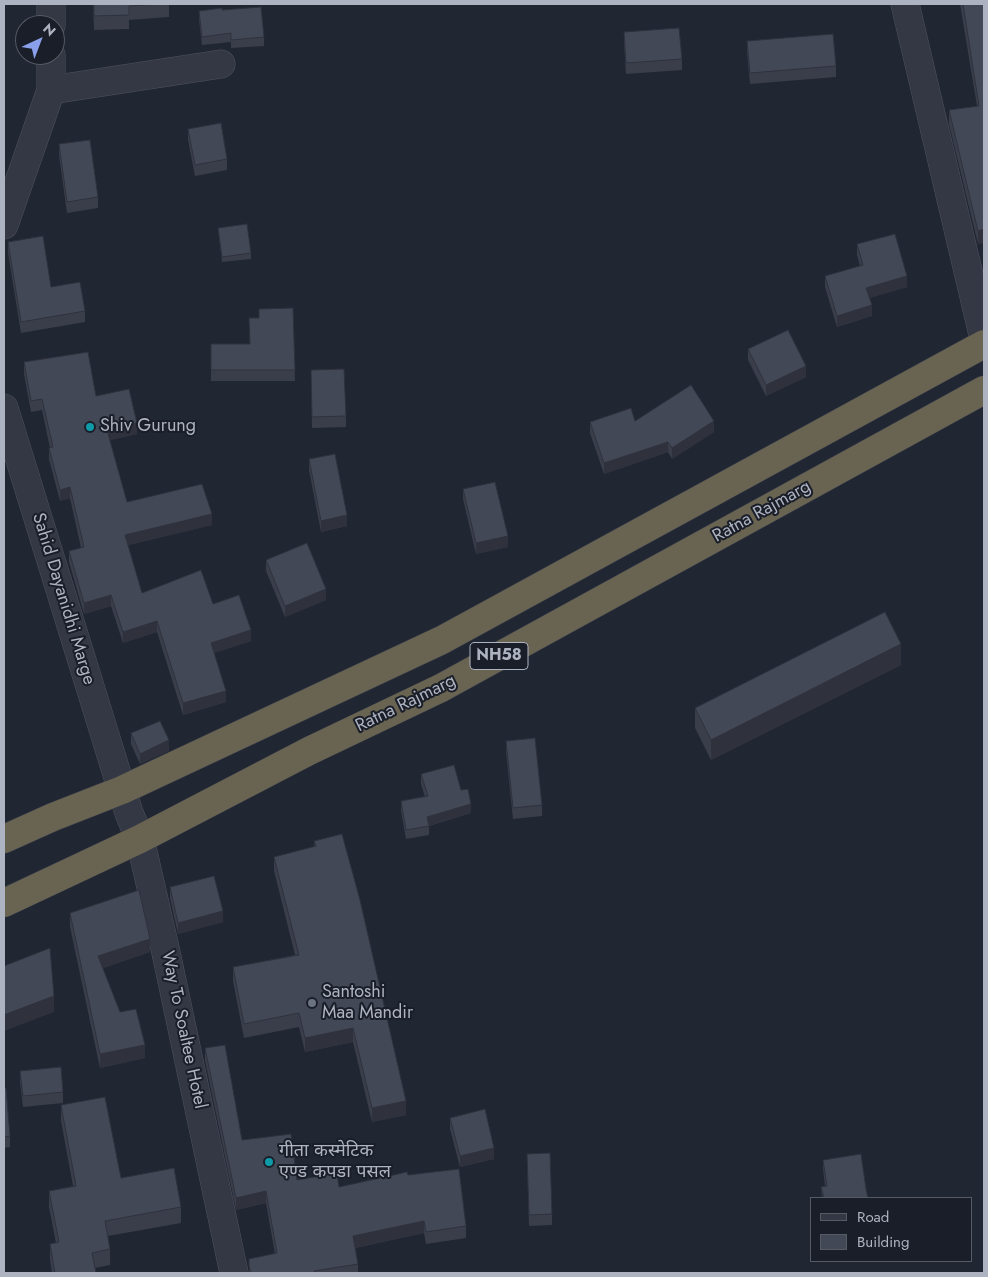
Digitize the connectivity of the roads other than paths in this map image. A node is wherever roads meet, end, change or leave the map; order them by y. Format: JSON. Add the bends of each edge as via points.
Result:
{"nodes":[{"id":1,"x":905,"y":4,"type":"edge"},
{"id":2,"x":221,"y":64,"type":"dead end"},
{"id":3,"x":51,"y":65,"type":"edge"},
{"id":4,"x":51,"y":90,"type":"junction"},
{"id":5,"x":4,"y":225,"type":"edge"},
{"id":6,"x":984,"y":339,"type":"edge"},
{"id":7,"x":984,"y":344,"type":"edge"},
{"id":8,"x":984,"y":390,"type":"edge"},
{"id":9,"x":4,"y":408,"type":"edge"},
{"id":10,"x":122,"y":790,"type":"junction"},
{"id":11,"x":4,"y":839,"type":"edge"},
{"id":12,"x":140,"y":839,"type":"junction"},
{"id":13,"x":4,"y":903,"type":"edge"},
{"id":14,"x":234,"y":1273,"type":"edge"}],
"edges":[{"from":1,"to":6,"type":"street"},
{"from":2,"to":4,"type":"street"},
{"from":3,"to":4,"type":"street"},
{"from":4,"to":5,"type":"street"},
{"from":7,"to":10,"type":"highway","number":"NH58","via":[[442,640]]},
{"from":8,"to":12,"type":"highway","name":"Ratna Rajmarg","number":"NH58","via":[[441,688],[309,751]]},
{"from":9,"to":10,"type":"street","name":"Sahid Dayanidhi Marge"},
{"from":10,"to":11,"type":"highway","number":"NH58"},
{"from":10,"to":12,"type":"street","name":"Way To Soaltee Hotel"},
{"from":12,"to":13,"type":"highway","name":"Ratna Rajmarg","number":"NH58"},
{"from":12,"to":14,"type":"street","name":"Way To Soaltee Hotel"}]}
